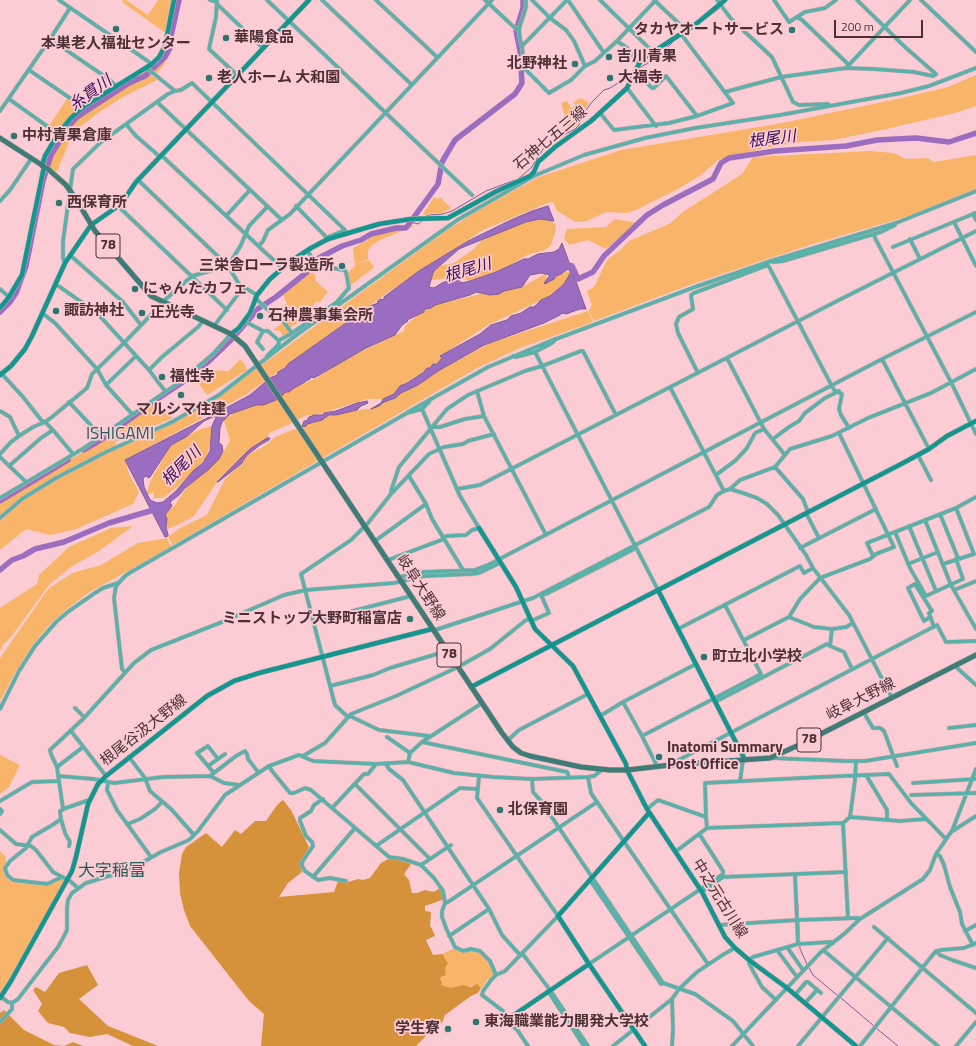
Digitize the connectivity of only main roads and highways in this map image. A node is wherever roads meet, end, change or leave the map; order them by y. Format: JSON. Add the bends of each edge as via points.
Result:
{"nodes":[{"id":1,"x":0,"y":138,"type":"edge"},
{"id":2,"x":976,"y":655,"type":"edge"}],
"edges":[{"from":1,"to":2,"type":"main road","name":"岐阜大野線","number":"78","via":[[56,176],[70,191],[91,225],[151,296],[233,336],[245,346],[507,741],[521,753],[580,767],[627,770],[770,758]]}]}
